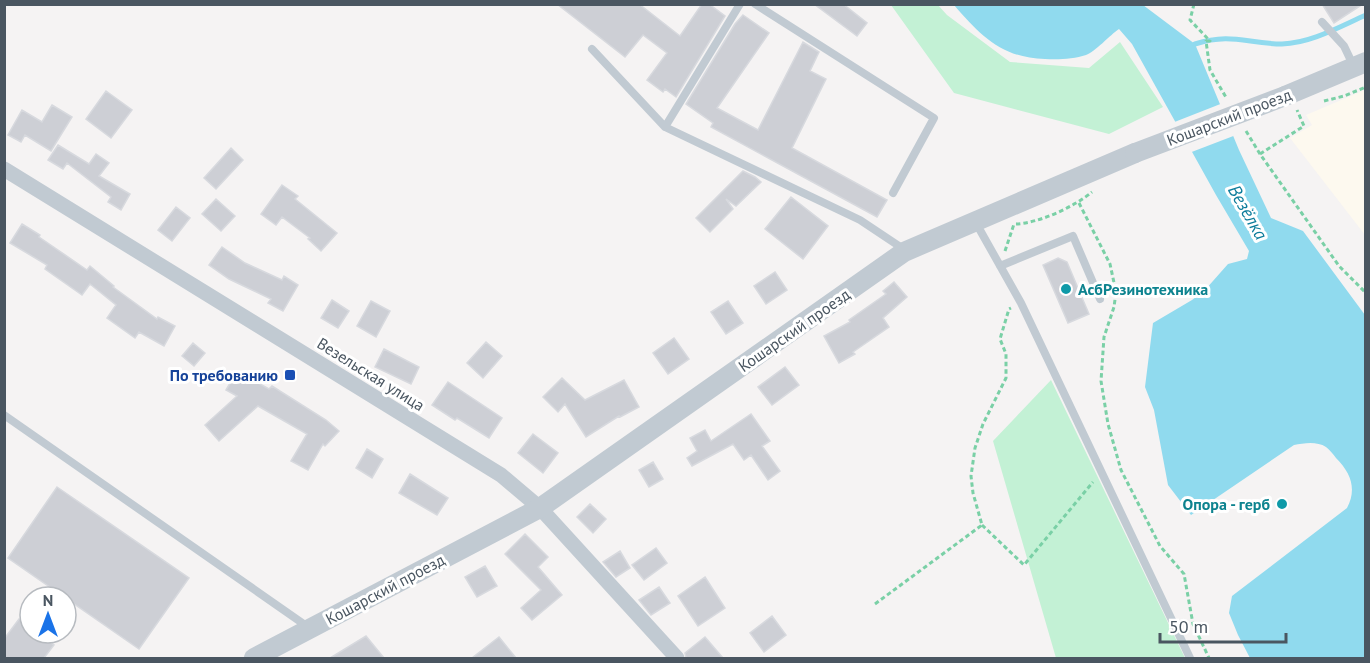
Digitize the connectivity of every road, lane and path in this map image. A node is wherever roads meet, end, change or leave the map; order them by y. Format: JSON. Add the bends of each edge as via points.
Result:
{"nodes":[{"id":1,"x":740,"y":4,"type":"edge"},
{"id":2,"x":755,"y":4,"type":"edge"},
{"id":3,"x":1194,"y":4,"type":"edge"},
{"id":4,"x":1325,"y":24,"type":"dead end"},
{"id":5,"x":592,"y":49,"type":"dead end"},
{"id":6,"x":1360,"y":64,"type":"edge"},
{"id":7,"x":1232,"y":107,"type":"dead end"},
{"id":8,"x":1298,"y":113,"type":"dead end"},
{"id":9,"x":1243,"y":126,"type":"dead end"},
{"id":10,"x":665,"y":127,"type":"junction"},
{"id":11,"x":1260,"y":154,"type":"junction"},
{"id":12,"x":4,"y":169,"type":"edge"},
{"id":13,"x":893,"y":193,"type":"dead end"},
{"id":14,"x":976,"y":223,"type":"junction"},
{"id":15,"x":1014,"y":224,"type":"dead end"},
{"id":16,"x":1026,"y":224,"type":"dead end"},
{"id":17,"x":904,"y":252,"type":"junction"},
{"id":18,"x":1000,"y":266,"type":"junction"},
{"id":19,"x":1365,"y":293,"type":"edge"},
{"id":20,"x":1100,"y":299,"type":"dead end"},
{"id":21,"x":1021,"y":303,"type":"junction"},
{"id":22,"x":4,"y":415,"type":"edge"},
{"id":23,"x":1101,"y":472,"type":"junction"},
{"id":24,"x":540,"y":508,"type":"junction"},
{"id":25,"x":982,"y":525,"type":"junction"},
{"id":26,"x":875,"y":604,"type":"dead end"},
{"id":27,"x":310,"y":629,"type":"junction"},
{"id":28,"x":254,"y":658,"type":"edge"},
{"id":29,"x":677,"y":658,"type":"edge"},
{"id":30,"x":1190,"y":658,"type":"edge"},
{"id":31,"x":1209,"y":658,"type":"edge"}],
"edges":[{"from":1,"to":10,"type":"lane"},
{"from":2,"to":13,"type":"lane","via":[[934,118]]},
{"from":3,"to":7,"type":"path","via":[[1190,20],[1210,41],[1206,41],[1210,70]]},
{"from":4,"to":6,"type":"lane"},
{"from":5,"to":10,"type":"lane"},
{"from":6,"to":14,"type":"street","name":"Кошарский проезд","bridge":true,"via":[[1136,153]]},
{"from":8,"to":11,"type":"path","via":[[1304,126]]},
{"from":9,"to":11,"type":"path"},
{"from":10,"to":17,"type":"lane","via":[[860,220]]},
{"from":11,"to":19,"type":"path","via":[[1339,266]]},
{"from":12,"to":24,"type":"street","name":"Везельская улица","via":[[501,475]]},
{"from":14,"to":17,"type":"street","name":"Кошарский проезд"},
{"from":14,"to":18,"type":"lane"},
{"from":15,"to":18,"type":"path"},
{"from":16,"to":31,"type":"path","via":[[1079,203],[1110,264],[1116,292],[1104,337],[1101,381],[1108,424],[1121,470],[1160,546],[1184,574],[1193,624]]},
{"from":17,"to":24,"type":"street","name":"Кошарский проезд"},
{"from":18,"to":20,"type":"lane","via":[[1073,236]]},
{"from":18,"to":21,"type":"lane"},
{"from":21,"to":23,"type":"lane"},
{"from":21,"to":25,"type":"path","via":[[1009,309],[1000,339],[1006,354],[1006,378],[975,448],[971,476]]},
{"from":22,"to":27,"type":"lane"},
{"from":23,"to":25,"type":"path","via":[[1024,565]]},
{"from":23,"to":30,"type":"lane"},
{"from":24,"to":27,"type":"street","name":"Кошарский проезд"},
{"from":24,"to":29,"type":"street","name":"Везельская улица"},
{"from":25,"to":26,"type":"path"},
{"from":27,"to":28,"type":"street","name":"Кошарский проезд"}]}
